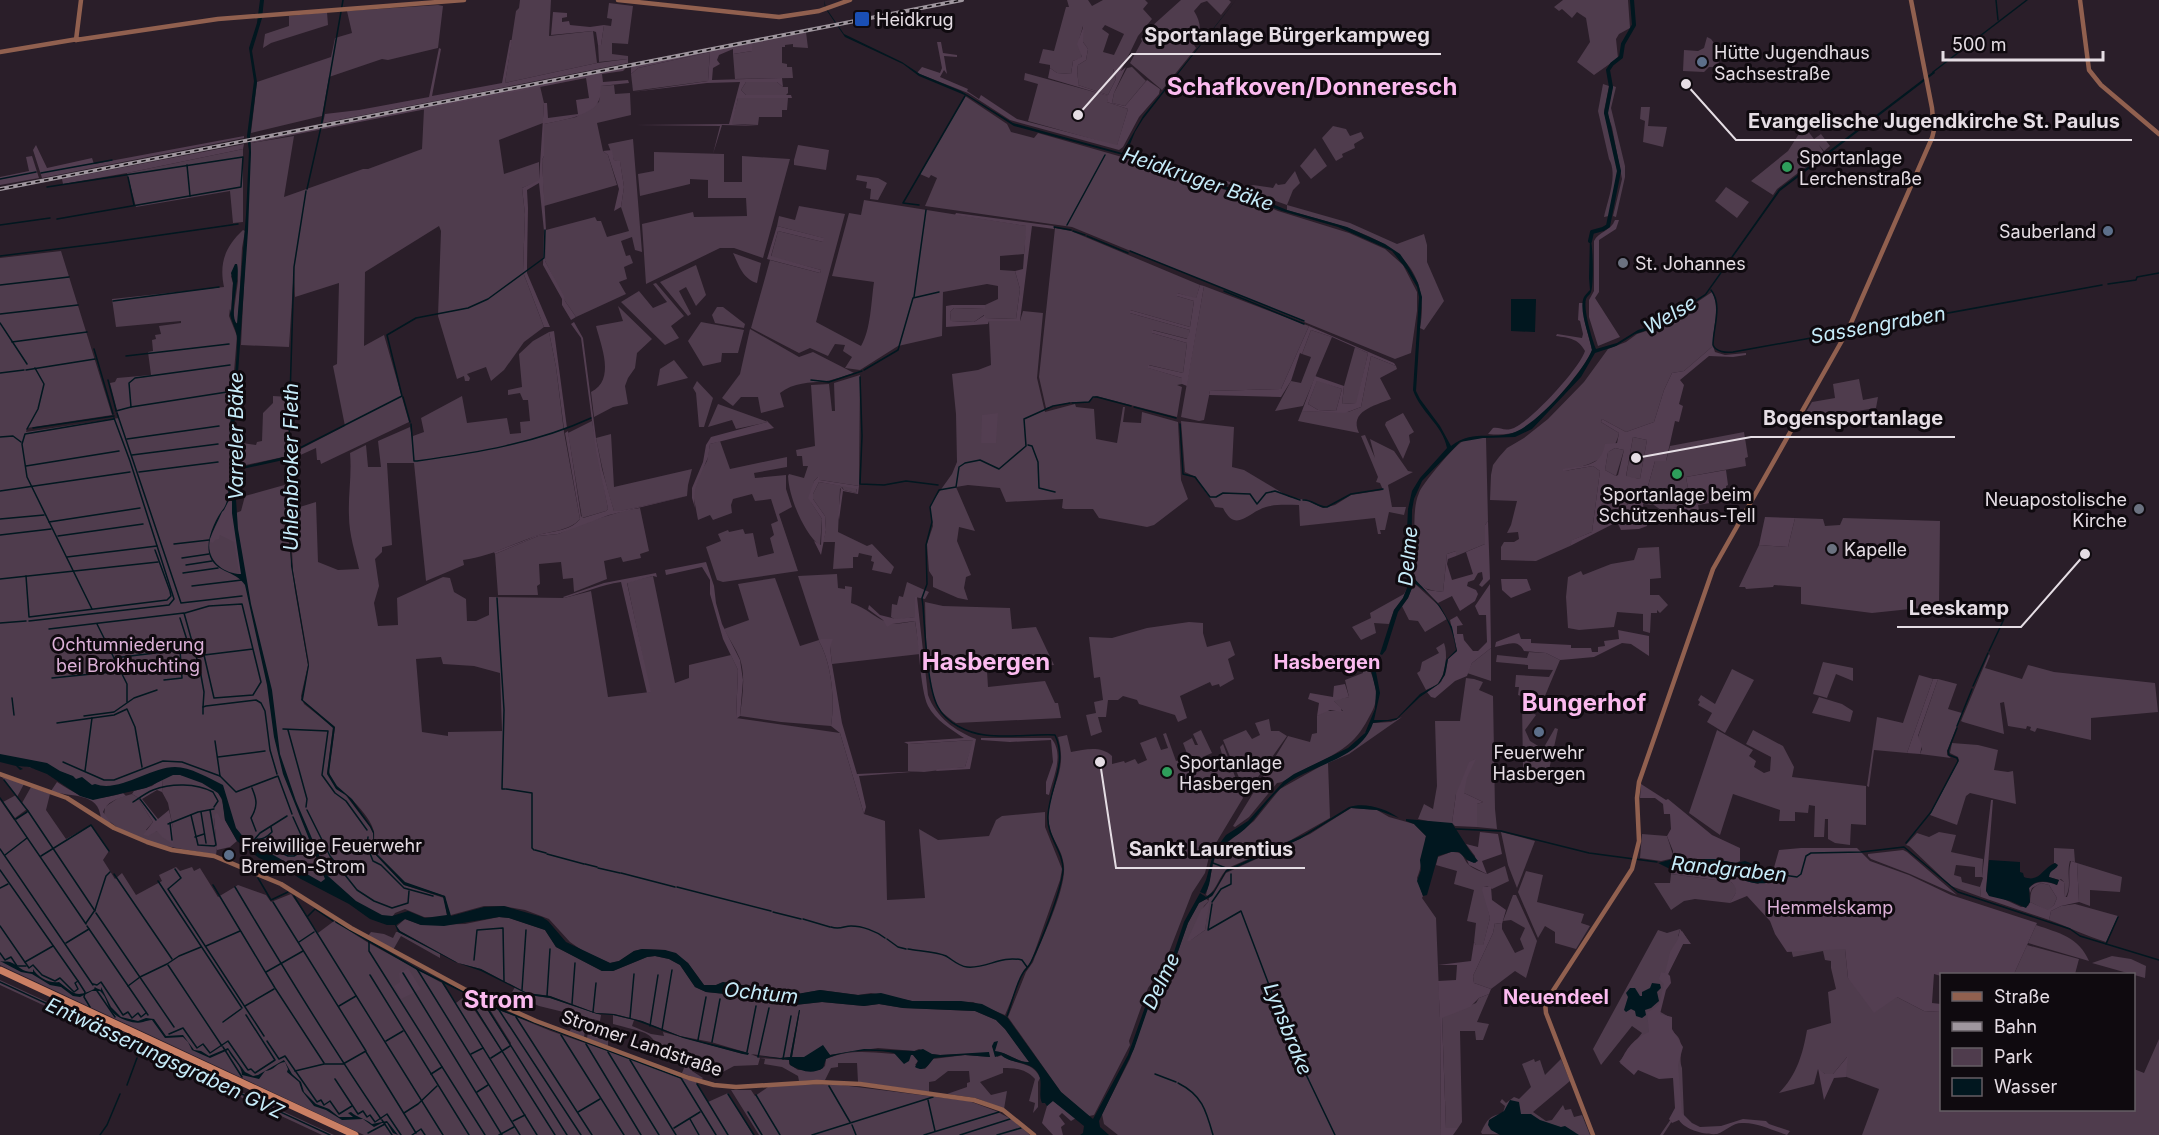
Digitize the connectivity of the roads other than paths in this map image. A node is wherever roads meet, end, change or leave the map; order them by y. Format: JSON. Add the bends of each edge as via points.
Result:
{"nodes":[{"id":1,"x":81,"y":0,"type":"edge"},
{"id":2,"x":464,"y":0,"type":"edge"},
{"id":3,"x":618,"y":0,"type":"edge"},
{"id":4,"x":849,"y":0,"type":"edge"},
{"id":5,"x":1911,"y":0,"type":"edge"},
{"id":6,"x":2080,"y":0,"type":"edge"},
{"id":7,"x":77,"y":29,"type":"junction"},
{"id":8,"x":107,"y":35,"type":"junction"},
{"id":9,"x":91,"y":36,"type":"junction"},
{"id":10,"x":76,"y":40,"type":"junction"},
{"id":11,"x":69,"y":41,"type":"junction"},
{"id":12,"x":0,"y":52,"type":"edge"},
{"id":13,"x":2159,"y":134,"type":"edge"},
{"id":14,"x":0,"y":774,"type":"edge"},
{"id":15,"x":0,"y":972,"type":"edge"},
{"id":16,"x":345,"y":1135,"type":"edge"},
{"id":17,"x":355,"y":1135,"type":"edge"},
{"id":18,"x":1034,"y":1135,"type":"edge"},
{"id":19,"x":1593,"y":1135,"type":"edge"}],
"edges":[{"from":1,"to":7,"type":"main road"},
{"from":2,"to":8,"type":"main road","via":[[196,21]]},
{"from":3,"to":4,"type":"main road","via":[[778,17],[824,10]]},
{"from":5,"to":19,"type":"main road","via":[[1934,125],[1932,138],[1847,331],[1713,569],[1639,782],[1636,860],[1545,1003]]},
{"from":6,"to":13,"type":"main road","via":[[2087,62],[2095,80]]},
{"from":7,"to":9,"type":"main road"},
{"from":7,"to":10,"type":"main road"},
{"from":7,"to":11,"type":"main road"},
{"from":8,"to":9,"type":"main road"},
{"from":8,"to":10,"type":"main road"},
{"from":9,"to":10,"type":"main road"},
{"from":10,"to":11,"type":"main road"},
{"from":11,"to":12,"type":"main road"},
{"from":14,"to":18,"type":"main road","name":"Stromer Landstraße","via":[[67,798],[114,828],[154,845],[214,856],[281,884],[346,925],[471,993],[689,1078],[736,1087],[817,1082],[860,1084],[974,1100],[1003,1110]]},
{"from":15,"to":16,"type":"highway"},
{"from":15,"to":17,"type":"highway"}]}
